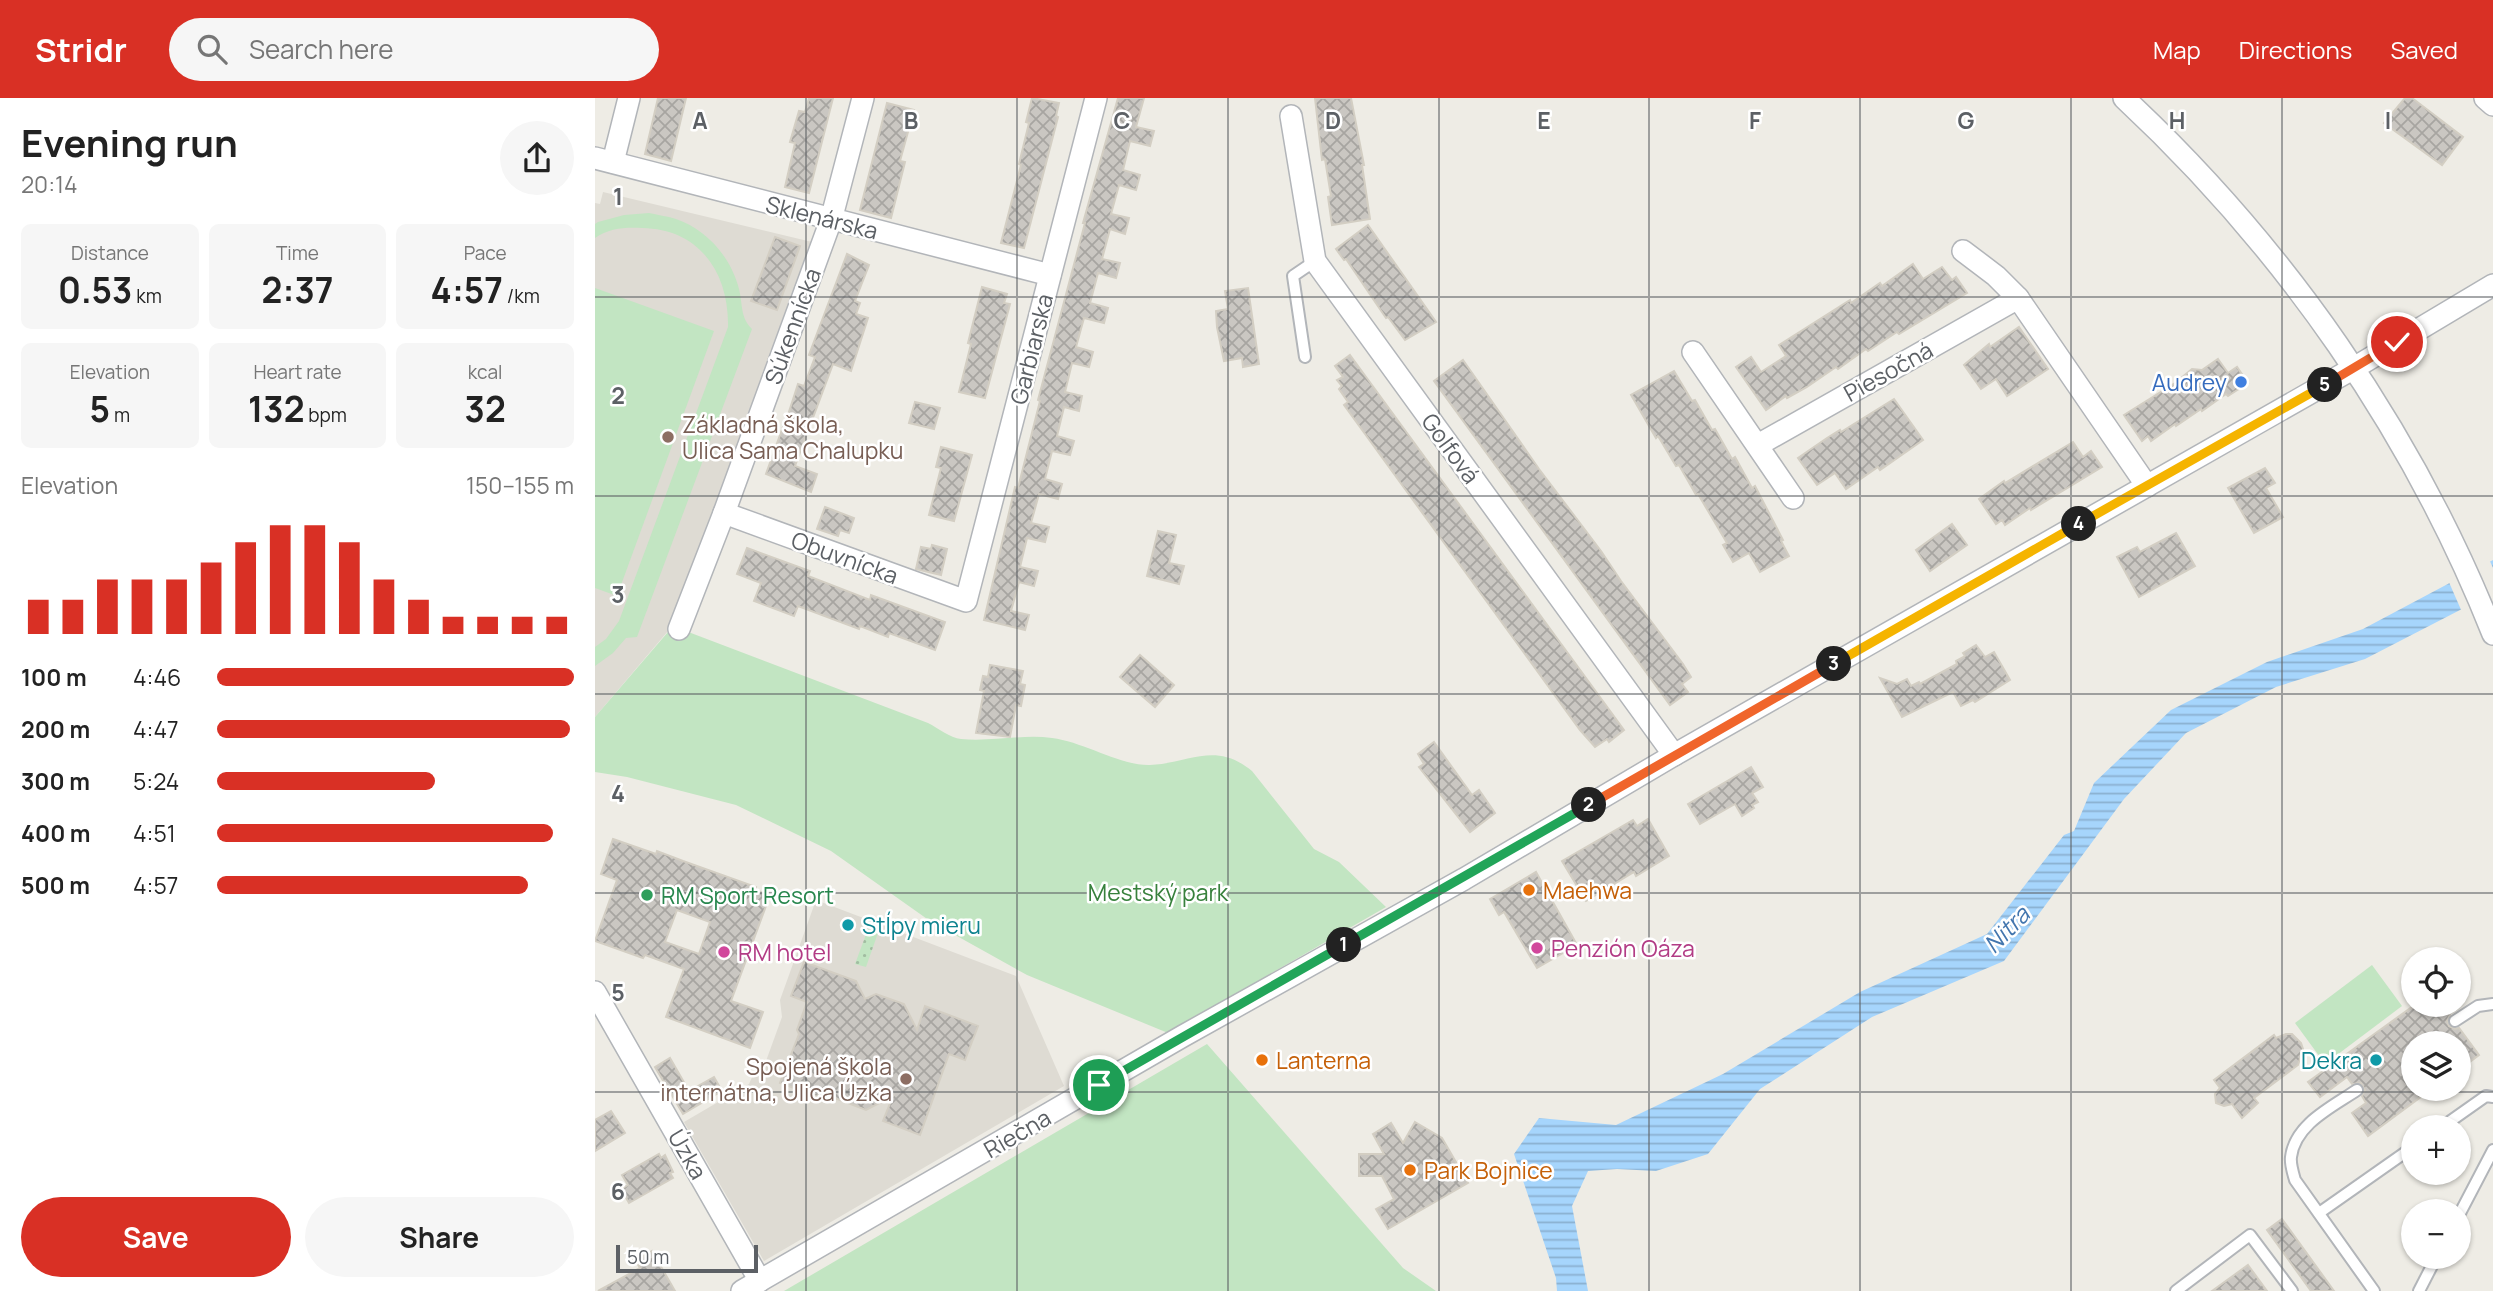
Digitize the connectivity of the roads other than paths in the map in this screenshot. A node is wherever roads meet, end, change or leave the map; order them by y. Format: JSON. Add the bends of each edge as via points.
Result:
{"nodes":[{"id":1,"x":629,"y":98,"type":"edge"},
{"id":2,"x":863,"y":98,"type":"edge"},
{"id":3,"x":1096,"y":98,"type":"edge"},
{"id":4,"x":2124,"y":98,"type":"edge"},
{"id":5,"x":2485,"y":98,"type":"edge"},
{"id":6,"x":2493,"y":105,"type":"edge"},
{"id":7,"x":1291,"y":116,"type":"dead end"},
{"id":8,"x":604,"y":160,"type":"edge"},
{"id":9,"x":831,"y":220,"type":"junction"},
{"id":10,"x":1963,"y":251,"type":"dead end"},
{"id":11,"x":1315,"y":261,"type":"junction"},
{"id":12,"x":1050,"y":275,"type":"junction"},
{"id":13,"x":2493,"y":285,"type":"edge"},
{"id":14,"x":2018,"y":298,"type":"junction"},
{"id":15,"x":1693,"y":352,"type":"dead end"},
{"id":16,"x":1305,"y":357,"type":"dead end"},
{"id":17,"x":2354,"y":368,"type":"junction"},
{"id":18,"x":1758,"y":444,"type":"junction"},
{"id":19,"x":2147,"y":486,"type":"junction"},
{"id":20,"x":1793,"y":498,"type":"dead end"},
{"id":21,"x":724,"y":513,"type":"junction"},
{"id":22,"x":966,"y":601,"type":"joint"},
{"id":23,"x":679,"y":629,"type":"dead end"},
{"id":24,"x":2493,"y":634,"type":"edge"},
{"id":25,"x":1674,"y":755,"type":"junction"},
{"id":26,"x":595,"y":992,"type":"edge"},
{"id":27,"x":2493,"y":1004,"type":"edge"},
{"id":28,"x":2455,"y":1021,"type":"dead end"},
{"id":29,"x":2357,"y":1090,"type":"dead end"},
{"id":30,"x":2493,"y":1097,"type":"edge"},
{"id":31,"x":2459,"y":1115,"type":"edge"},
{"id":32,"x":2493,"y":1150,"type":"edge"},
{"id":33,"x":2401,"y":1155,"type":"edge"},
{"id":34,"x":2467,"y":1199,"type":"edge"},
{"id":35,"x":2319,"y":1213,"type":"junction"},
{"id":36,"x":2430,"y":1269,"type":"edge"},
{"id":37,"x":751,"y":1286,"type":"edge"},
{"id":38,"x":2176,"y":1291,"type":"edge"},
{"id":39,"x":2292,"y":1291,"type":"edge"},
{"id":40,"x":2374,"y":1291,"type":"edge"},
{"id":41,"x":2419,"y":1291,"type":"edge"}],
"edges":[{"from":1,"to":8,"type":"street"},
{"from":2,"to":9,"type":"street","name":"Súkennícka"},
{"from":3,"to":12,"type":"street","name":"Garbiarska"},
{"from":4,"to":17,"type":"street","via":[[2259,239]]},
{"from":5,"to":6,"type":"street"},
{"from":7,"to":11,"type":"street","name":"Golfová"},
{"from":8,"to":9,"type":"street","name":"Sklenárska"},
{"from":9,"to":12,"type":"street","name":"Sklenárska"},
{"from":9,"to":21,"type":"street","name":"Súkennícka"},
{"from":10,"to":14,"type":"street"},
{"from":11,"to":16,"type":"lane","via":[[1293,276]]},
{"from":11,"to":25,"type":"street","name":"Golfová"},
{"from":12,"to":22,"type":"street","name":"Garbiarska"},
{"from":13,"to":17,"type":"street","name":"Riečna"},
{"from":14,"to":18,"type":"street","name":"Piesočná"},
{"from":14,"to":19,"type":"street"},
{"from":15,"to":18,"type":"street"},
{"from":17,"to":19,"type":"street","name":"Riečna"},
{"from":17,"to":24,"type":"street","via":[[2403,446]]},
{"from":18,"to":20,"type":"street"},
{"from":19,"to":25,"type":"street","name":"Riečna"},
{"from":21,"to":22,"type":"street","name":"Obuvnícka"},
{"from":21,"to":23,"type":"street","name":"Súkennícka"},
{"from":25,"to":37,"type":"street","name":"Riečna"},
{"from":26,"to":37,"type":"street","name":"Úzka"},
{"from":27,"to":28,"type":"lane","via":[[2478,1006]]},
{"from":29,"to":35,"type":"lane","via":[[2297,1137],[2291,1159],[2295,1180]]},
{"from":30,"to":31,"type":"lane","via":[[2486,1096]]},
{"from":32,"to":34,"type":"lane"},
{"from":33,"to":35,"type":"lane"},
{"from":35,"to":40,"type":"lane"},
{"from":36,"to":41,"type":"lane"},
{"from":38,"to":39,"type":"lane","via":[[2251,1235]]}]}
